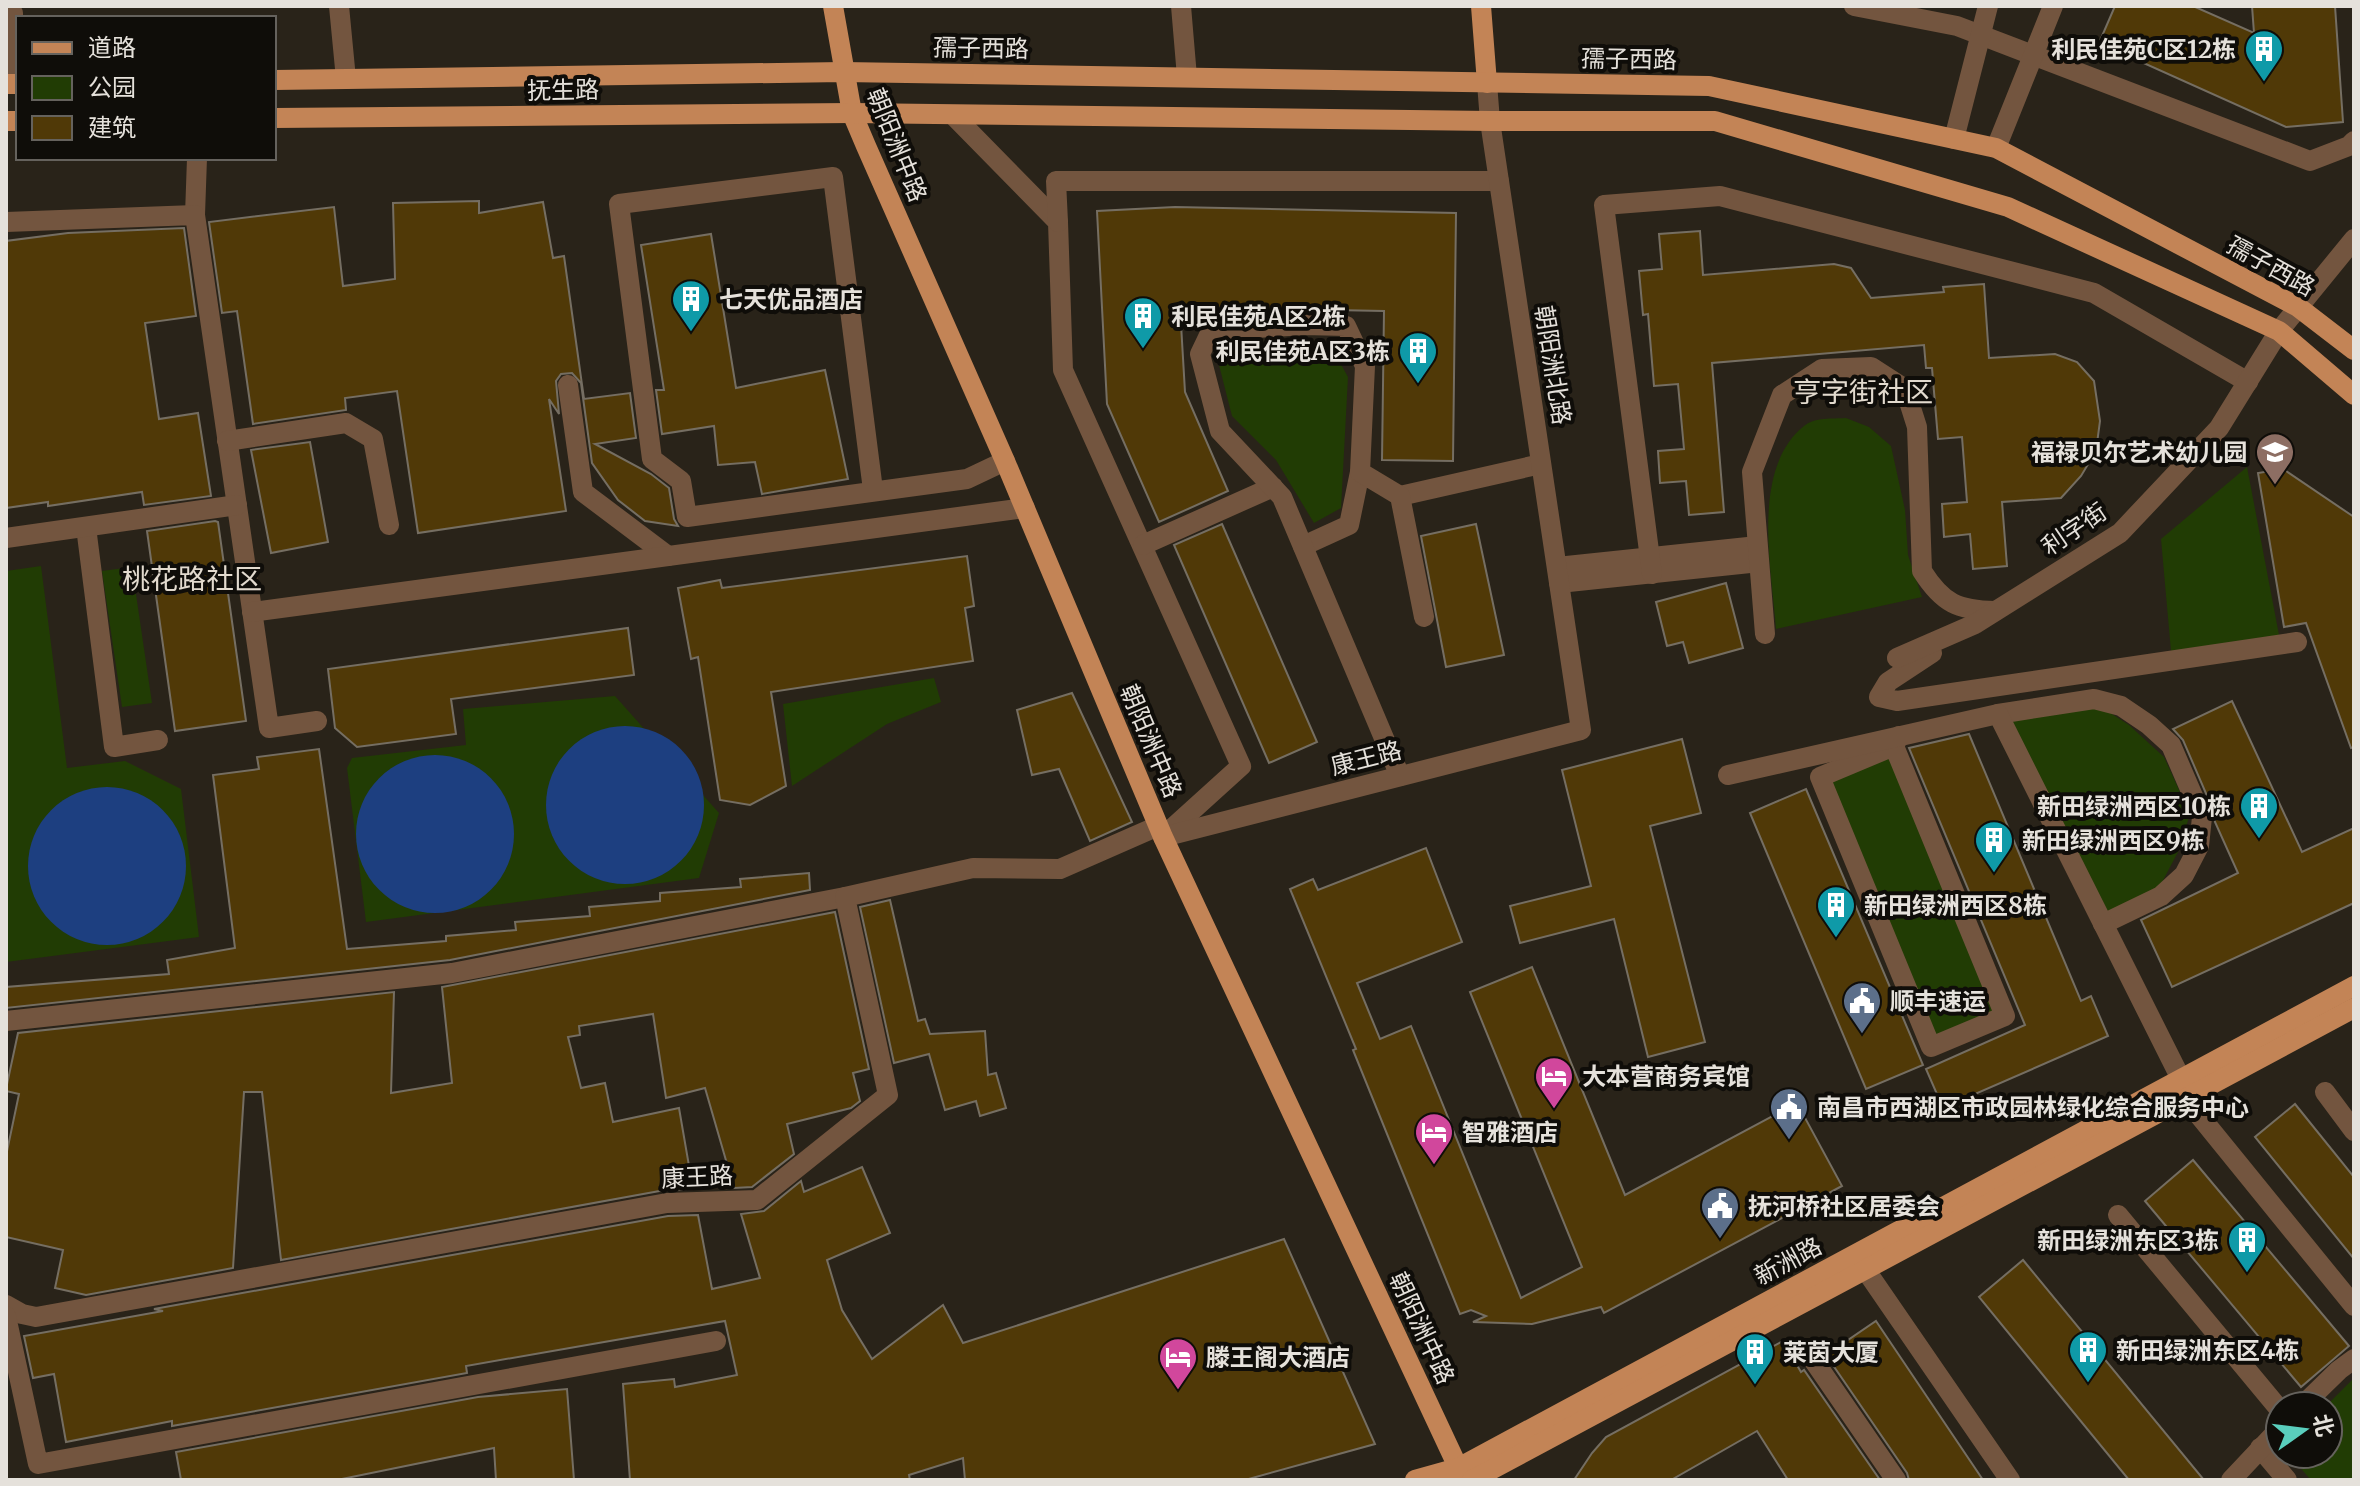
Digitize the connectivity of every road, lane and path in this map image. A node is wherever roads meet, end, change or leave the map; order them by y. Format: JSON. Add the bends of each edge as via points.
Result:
{"nodes":[{"id":1,"x":8,"y":6,"type":"edge"},
{"id":2,"x":339,"y":6,"type":"edge"},
{"id":3,"x":833,"y":6,"type":"edge"},
{"id":4,"x":1181,"y":6,"type":"edge"},
{"id":5,"x":1481,"y":6,"type":"edge"},
{"id":6,"x":1854,"y":6,"type":"edge"},
{"id":7,"x":1988,"y":6,"type":"edge"},
{"id":8,"x":2053,"y":6,"type":"edge"},
{"id":9,"x":1981,"y":35,"type":"junction"},
{"id":10,"x":2033,"y":55,"type":"junction"},
{"id":11,"x":843,"y":72,"type":"junction"},
{"id":12,"x":1187,"y":77,"type":"junction"},
{"id":13,"x":346,"y":79,"type":"junction"},
{"id":14,"x":276,"y":80,"type":"edge"},
{"id":15,"x":1487,"y":83,"type":"junction"},
{"id":16,"x":13,"y":84,"type":"edge"},
{"id":17,"x":852,"y":113,"type":"junction"},
{"id":18,"x":953,"y":115,"type":"junction"},
{"id":19,"x":276,"y":118,"type":"edge"},
{"id":20,"x":1490,"y":121,"type":"junction"},
{"id":21,"x":1954,"y":139,"type":"junction"},
{"id":22,"x":2354,"y":141,"type":"edge"},
{"id":23,"x":1996,"y":148,"type":"junction"},
{"id":24,"x":197,"y":160,"type":"edge"},
{"id":25,"x":1499,"y":181,"type":"junction"},
{"id":26,"x":195,"y":215,"type":"junction"},
{"id":27,"x":6,"y":222,"type":"edge"},
{"id":28,"x":1058,"y":222,"type":"junction"},
{"id":29,"x":2352,"y":246,"type":"edge"},
{"id":30,"x":2298,"y":307,"type":"junction"},
{"id":31,"x":2279,"y":331,"type":"junction"},
{"id":32,"x":2354,"y":350,"type":"edge"},
{"id":33,"x":2248,"y":382,"type":"junction"},
{"id":34,"x":568,"y":385,"type":"dead end"},
{"id":35,"x":2354,"y":395,"type":"edge"},
{"id":36,"x":227,"y":441,"type":"junction"},
{"id":37,"x":1005,"y":461,"type":"junction"},
{"id":38,"x":1541,"y":464,"type":"junction"},
{"id":39,"x":1360,"y":472,"type":"junction"},
{"id":40,"x":1273,"y":487,"type":"junction"},
{"id":41,"x":873,"y":490,"type":"junction"},
{"id":42,"x":1400,"y":496,"type":"junction"},
{"id":43,"x":237,"y":505,"type":"junction"},
{"id":44,"x":1025,"y":508,"type":"junction"},
{"id":45,"x":389,"y":525,"type":"dead end"},
{"id":46,"x":86,"y":527,"type":"junction"},
{"id":47,"x":6,"y":538,"type":"edge"},
{"id":48,"x":1143,"y":545,"type":"junction"},
{"id":49,"x":1303,"y":546,"type":"junction"},
{"id":50,"x":1754,"y":555,"type":"junction"},
{"id":51,"x":668,"y":556,"type":"junction"},
{"id":52,"x":1651,"y":565,"type":"junction"},
{"id":53,"x":1558,"y":575,"type":"junction"},
{"id":54,"x":1995,"y":611,"type":"junction"},
{"id":55,"x":252,"y":612,"type":"junction"},
{"id":56,"x":1424,"y":617,"type":"dead end"},
{"id":57,"x":1975,"y":624,"type":"junction"},
{"id":58,"x":1765,"y":634,"type":"dead end"},
{"id":59,"x":2297,"y":642,"type":"dead end"},
{"id":60,"x":1897,"y":658,"type":"dead end"},
{"id":61,"x":1998,"y":714,"type":"junction"},
{"id":62,"x":317,"y":721,"type":"dead end"},
{"id":63,"x":1581,"y":730,"type":"joint"},
{"id":64,"x":158,"y":740,"type":"dead end"},
{"id":65,"x":1896,"y":741,"type":"junction"},
{"id":66,"x":1728,"y":775,"type":"dead end"},
{"id":67,"x":1400,"y":776,"type":"junction"},
{"id":68,"x":1161,"y":831,"type":"junction"},
{"id":69,"x":845,"y":897,"type":"junction"},
{"id":70,"x":2103,"y":924,"type":"junction"},
{"id":71,"x":2354,"y":986,"type":"edge"},
{"id":72,"x":2354,"y":1008,"type":"edge"},
{"id":73,"x":6,"y":1021,"type":"edge"},
{"id":74,"x":2183,"y":1088,"type":"junction"},
{"id":75,"x":2325,"y":1092,"type":"dead end"},
{"id":76,"x":2354,"y":1131,"type":"edge"},
{"id":77,"x":2118,"y":1215,"type":"dead end"},
{"id":78,"x":1865,"y":1269,"type":"junction"},
{"id":79,"x":6,"y":1305,"type":"edge"},
{"id":80,"x":2354,"y":1306,"type":"edge"},
{"id":81,"x":6,"y":1316,"type":"edge"},
{"id":82,"x":716,"y":1341,"type":"dead end"},
{"id":83,"x":1812,"y":1358,"type":"dead end"},
{"id":84,"x":2354,"y":1359,"type":"edge"},
{"id":85,"x":2318,"y":1390,"type":"edge"},
{"id":86,"x":2264,"y":1391,"type":"edge"},
{"id":87,"x":2264,"y":1444,"type":"edge"},
{"id":88,"x":2260,"y":1448,"type":"junction"},
{"id":89,"x":1465,"y":1476,"type":"edge"},
{"id":90,"x":1415,"y":1480,"type":"edge"},
{"id":91,"x":1896,"y":1480,"type":"edge"},
{"id":92,"x":2010,"y":1480,"type":"edge"},
{"id":93,"x":2231,"y":1480,"type":"edge"},
{"id":94,"x":2287,"y":1480,"type":"edge"}],
"edges":[{"from":1,"to":16,"type":"street","via":[[13,13]]},
{"from":2,"to":13,"type":"street"},
{"from":3,"to":11,"type":"main road","name":"朝阳洲中路"},
{"from":4,"to":12,"type":"street"},
{"from":5,"to":15,"type":"main road","name":"朝阳洲北路"},
{"from":6,"to":9,"type":"street"},
{"from":7,"to":9,"type":"street"},
{"from":8,"to":10,"type":"street"},
{"from":9,"to":10,"type":"street"},
{"from":9,"to":21,"type":"street"},
{"from":10,"to":22,"type":"street","via":[[2310,161]]},
{"from":10,"to":23,"type":"street"},
{"from":11,"to":12,"type":"main road","name":"孺子西路"},
{"from":11,"to":13,"type":"main road","name":"抚生路"},
{"from":11,"to":17,"type":"main road","name":"朝阳洲中路"},
{"from":12,"to":15,"type":"main road","name":"孺子西路"},
{"from":13,"to":14,"type":"main road","name":"抚生路"},
{"from":15,"to":20,"type":"street","name":"朝阳洲北路"},
{"from":15,"to":21,"type":"main road","name":"孺子西路","via":[[1709,86]]},
{"from":17,"to":18,"type":"main road"},
{"from":17,"to":19,"type":"main road","name":"抚生路"},
{"from":17,"to":37,"type":"main road","name":"朝阳洲中路"},
{"from":18,"to":20,"type":"main road"},
{"from":18,"to":28,"type":"street"},
{"from":20,"to":25,"type":"street","name":"朝阳洲北路"},
{"from":20,"to":31,"type":"main road","via":[[1715,121],[2008,207]]},
{"from":21,"to":23,"type":"main road","name":"孺子西路"},
{"from":23,"to":30,"type":"main road","name":"孺子西路"},
{"from":24,"to":26,"type":"street"},
{"from":25,"to":28,"type":"street","via":[[1056,181]]},
{"from":25,"to":38,"type":"street","name":"朝阳洲北路"},
{"from":26,"to":27,"type":"street"},
{"from":26,"to":36,"type":"street"},
{"from":28,"to":48,"type":"street","via":[[1063,370]]},
{"from":29,"to":30,"type":"street","name":"利字街"},
{"from":30,"to":31,"type":"street","name":"利字街"},
{"from":30,"to":32,"type":"main road","name":"孺子西路"},
{"from":31,"to":33,"type":"street","name":"利字街"},
{"from":31,"to":35,"type":"main road"},
{"from":33,"to":52,"type":"street","via":[[2094,293],[1720,196],[1604,205]]},
{"from":33,"to":54,"type":"street","name":"利字街","via":[[2219,428],[2120,533]]},
{"from":34,"to":51,"type":"street","via":[[583,492]]},
{"from":36,"to":43,"type":"street"},
{"from":36,"to":45,"type":"street","via":[[346,423],[373,439]]},
{"from":37,"to":41,"type":"street","via":[[967,479]]},
{"from":37,"to":44,"type":"main road","name":"朝阳洲中路"},
{"from":38,"to":42,"type":"street"},
{"from":38,"to":53,"type":"street","name":"朝阳洲北路"},
{"from":39,"to":40,"type":"street","via":[[1365,366],[1346,326],[1211,331],[1200,354],[1220,431]]},
{"from":39,"to":42,"type":"street"},
{"from":39,"to":49,"type":"street","via":[[1349,525]]},
{"from":40,"to":48,"type":"street"},
{"from":40,"to":49,"type":"street"},
{"from":41,"to":41,"type":"street","via":[[687,517],[681,481],[652,459],[619,204],[833,177]]},
{"from":42,"to":56,"type":"street"},
{"from":43,"to":46,"type":"street"},
{"from":43,"to":55,"type":"street"},
{"from":44,"to":51,"type":"street"},
{"from":44,"to":68,"type":"main road","name":"朝阳洲中路"},
{"from":46,"to":47,"type":"street"},
{"from":46,"to":64,"type":"street","via":[[114,747]]},
{"from":48,"to":68,"type":"street","via":[[1241,766]]},
{"from":49,"to":67,"type":"street"},
{"from":50,"to":52,"type":"street","via":[[1750,563]]},
{"from":50,"to":54,"type":"street","via":[[1752,472],[1782,395],[1822,369],[1871,367],[1905,389],[1917,427],[1922,571],[1935,591],[1964,610]]},
{"from":50,"to":58,"type":"street"},
{"from":51,"to":55,"type":"street"},
{"from":52,"to":53,"type":"street"},
{"from":53,"to":63,"type":"street","name":"朝阳洲北路"},
{"from":54,"to":57,"type":"street","name":"利字街"},
{"from":55,"to":62,"type":"street","via":[[269,728]]},
{"from":57,"to":59,"type":"street","via":[[1888,682],[1879,697],[1897,701]]},
{"from":57,"to":60,"type":"street","name":"利字街"},
{"from":61,"to":65,"type":"street"},
{"from":61,"to":70,"type":"street"},
{"from":61,"to":70,"type":"street","via":[[2094,699],[2121,706],[2171,745],[2202,817],[2199,846],[2184,875],[2161,896]]},
{"from":63,"to":67,"type":"street","name":"康王路"},
{"from":65,"to":65,"type":"street","via":[[1820,777],[1931,1047],[2005,1016]]},
{"from":65,"to":66,"type":"street"},
{"from":67,"to":68,"type":"street","name":"康王路"},
{"from":68,"to":69,"type":"street","name":"康王路","via":[[1060,869],[973,868]]},
{"from":68,"to":89,"type":"main road","name":"朝阳洲中路"},
{"from":69,"to":73,"type":"street","via":[[452,973]]},
{"from":69,"to":79,"type":"street","name":"康王路","via":[[888,1095],[757,1200],[667,1203],[36,1317]]},
{"from":70,"to":74,"type":"street"},
{"from":71,"to":74,"type":"main road","name":"新洲路"},
{"from":72,"to":74,"type":"main road","name":"新洲路"},
{"from":74,"to":78,"type":"main road","name":"新洲路"},
{"from":74,"to":80,"type":"street"},
{"from":74,"to":89,"type":"main road","name":"新洲路"},
{"from":75,"to":76,"type":"street"},
{"from":77,"to":86,"type":"street"},
{"from":78,"to":89,"type":"main road","name":"新洲路"},
{"from":78,"to":92,"type":"street"},
{"from":81,"to":82,"type":"street","via":[[38,1464]]},
{"from":83,"to":91,"type":"street"},
{"from":84,"to":85,"type":"street"},
{"from":87,"to":88,"type":"street"},
{"from":88,"to":93,"type":"street"},
{"from":88,"to":94,"type":"street"},
{"from":89,"to":90,"type":"main road"}]}
